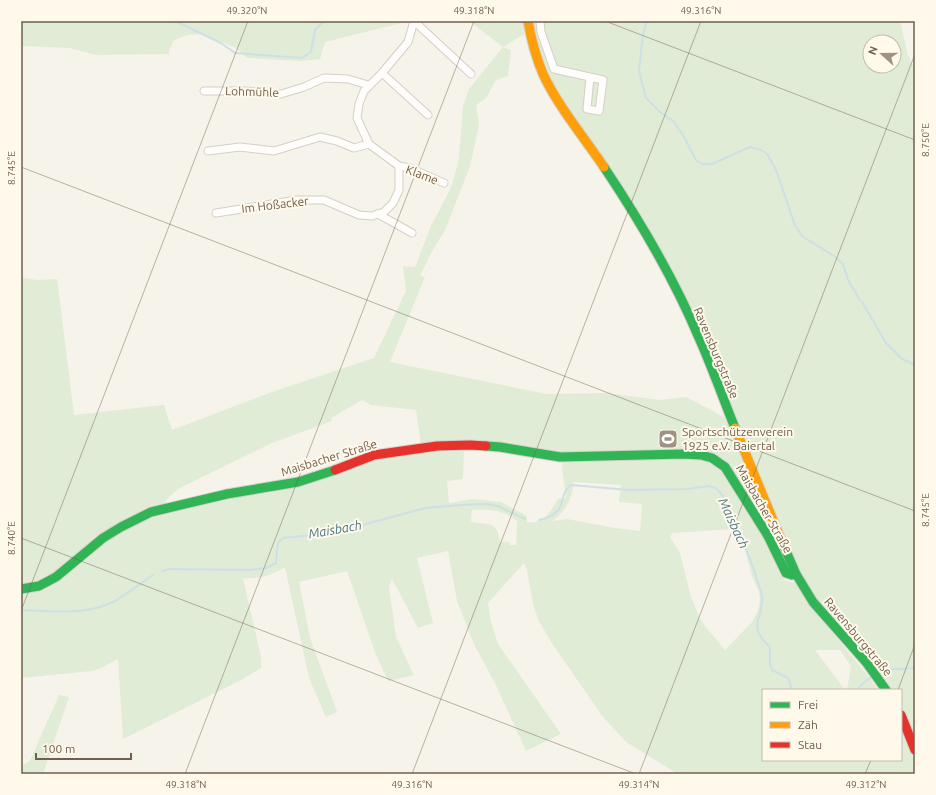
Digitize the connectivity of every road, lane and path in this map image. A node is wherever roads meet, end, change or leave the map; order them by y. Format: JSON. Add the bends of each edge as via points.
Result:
{"nodes":[{"id":1,"x":415,"y":21,"type":"edge"},
{"id":2,"x":528,"y":21,"type":"edge"},
{"id":3,"x":540,"y":21,"type":"edge"},
{"id":4,"x":382,"y":73,"type":"junction"},
{"id":5,"x":471,"y":74,"type":"dead end"},
{"id":6,"x":590,"y":77,"type":"junction"},
{"id":7,"x":368,"y":85,"type":"junction"},
{"id":8,"x":204,"y":91,"type":"dead end"},
{"id":9,"x":428,"y":114,"type":"dead end"},
{"id":10,"x":369,"y":144,"type":"junction"},
{"id":11,"x":208,"y":151,"type":"dead end"},
{"id":12,"x":399,"y":166,"type":"junction"},
{"id":13,"x":444,"y":183,"type":"dead end"},
{"id":14,"x":216,"y":213,"type":"dead end"},
{"id":15,"x":378,"y":214,"type":"junction"},
{"id":16,"x":412,"y":233,"type":"dead end"},
{"id":17,"x":796,"y":574,"type":"junction"},
{"id":18,"x":21,"y":589,"type":"edge"},
{"id":19,"x":885,"y":689,"type":"edge"},
{"id":20,"x":902,"y":718,"type":"edge"},
{"id":21,"x":915,"y":750,"type":"edge"}],
"edges":[{"from":1,"to":4,"type":"street","via":[[408,42]]},
{"from":1,"to":5,"type":"street"},
{"from":2,"to":17,"type":"street","name":"Ravensburgstraße","via":[[536,57],[553,93],[614,182],[688,314]]},
{"from":3,"to":6,"type":"street","via":[[541,32],[554,69]]},
{"from":4,"to":7,"type":"street"},
{"from":4,"to":9,"type":"street"},
{"from":6,"to":6,"type":"street","via":[[587,109],[599,111],[603,80]]},
{"from":7,"to":8,"type":"street","name":"Lohmühle","via":[[348,79],[324,78],[281,94]]},
{"from":7,"to":10,"type":"street","via":[[358,104],[356,118]]},
{"from":10,"to":11,"type":"street","via":[[354,148],[320,137],[274,151],[240,147]]},
{"from":10,"to":12,"type":"street"},
{"from":12,"to":13,"type":"street","name":"Klame","via":[[410,168]]},
{"from":12,"to":15,"type":"street","via":[[399,190],[393,203]]},
{"from":14,"to":15,"type":"street","name":"Im Hoßacker","via":[[297,200],[324,200],[359,215]]},
{"from":15,"to":16,"type":"street"},
{"from":17,"to":18,"type":"street","name":"Maisbacher Straße","via":[[786,573],[768,536],[730,474],[722,464],[712,458],[684,454],[560,456],[470,445],[437,446],[374,455],[298,482],[232,493],[158,510],[103,538],[56,577],[39,586]]},
{"from":17,"to":19,"type":"street","name":"Ravensburgstraße","via":[[814,602],[866,662]]},
{"from":20,"to":21,"type":"street"}]}
